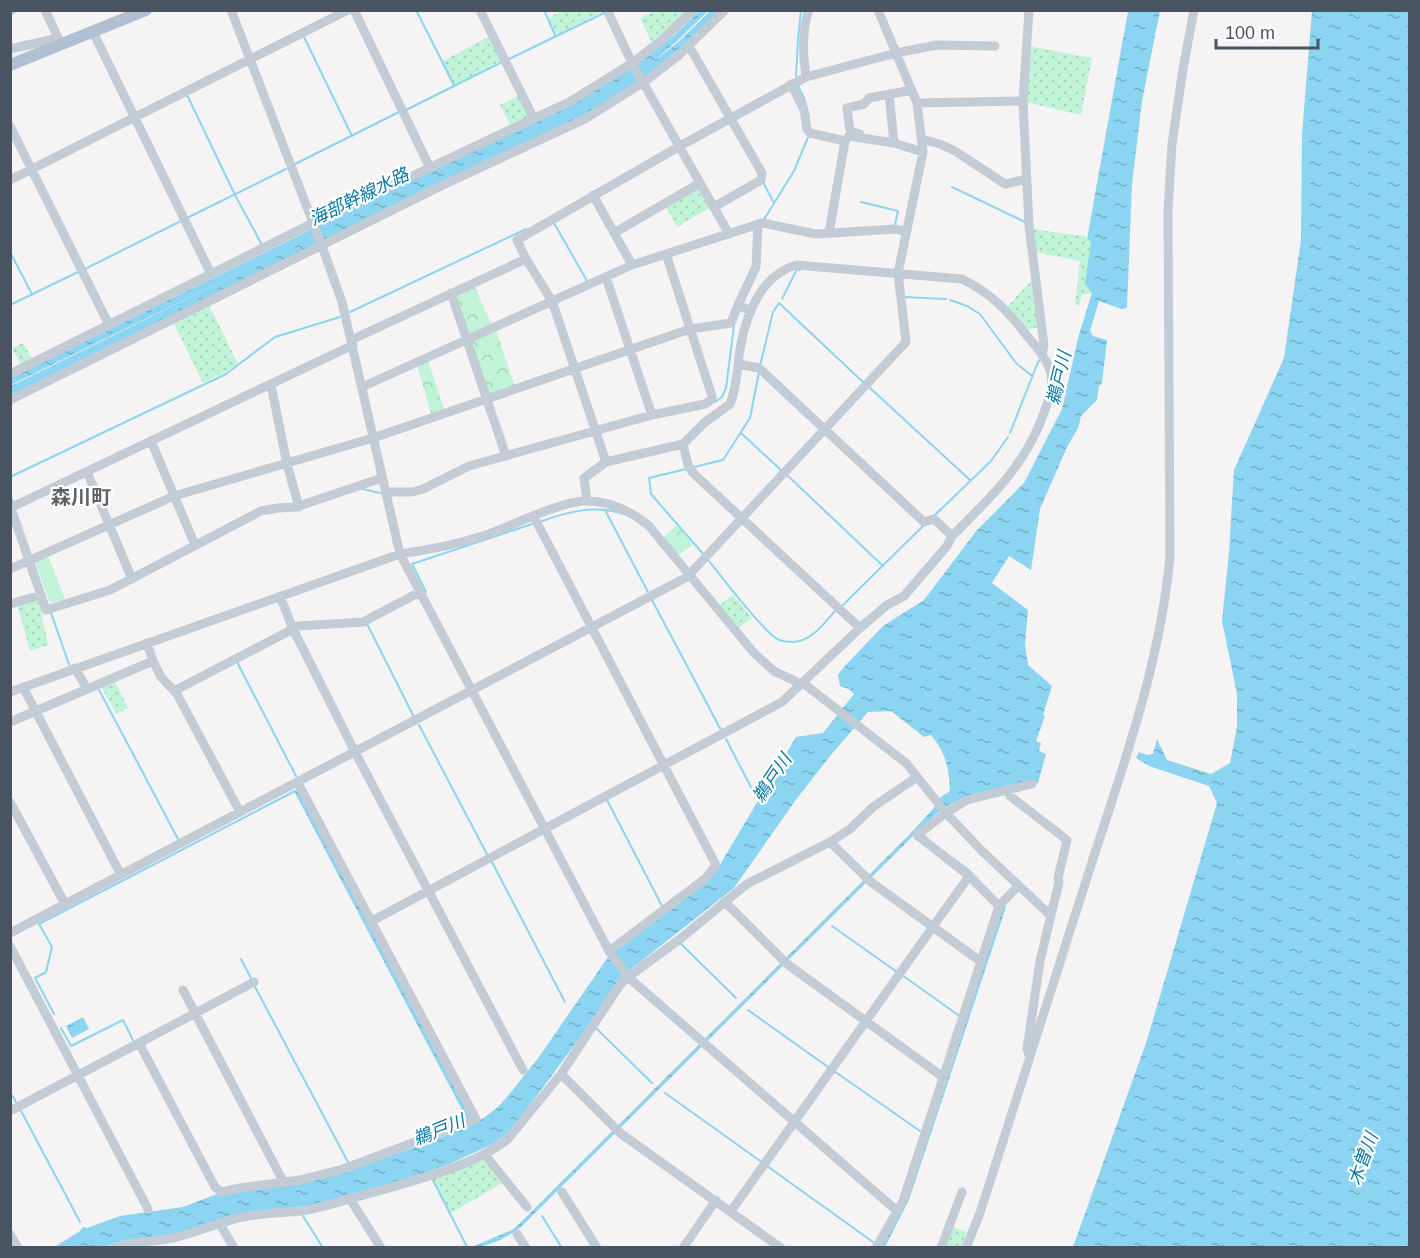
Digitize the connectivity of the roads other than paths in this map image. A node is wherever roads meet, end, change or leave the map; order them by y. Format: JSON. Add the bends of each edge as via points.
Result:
{"nodes":[{"id":1,"x":45,"y":10,"type":"edge"},
{"id":2,"x":146,"y":10,"type":"edge"},
{"id":3,"x":231,"y":10,"type":"edge"},
{"id":4,"x":348,"y":10,"type":"edge"},
{"id":5,"x":354,"y":10,"type":"edge"},
{"id":6,"x":480,"y":10,"type":"edge"},
{"id":7,"x":607,"y":10,"type":"edge"},
{"id":8,"x":693,"y":10,"type":"edge"},
{"id":9,"x":724,"y":10,"type":"edge"},
{"id":10,"x":809,"y":10,"type":"edge"},
{"id":11,"x":878,"y":10,"type":"edge"},
{"id":12,"x":1029,"y":10,"type":"edge"},
{"id":13,"x":1194,"y":10,"type":"edge"},
{"id":14,"x":122,"y":15,"type":"edge"},
{"id":15,"x":93,"y":32,"type":"junction"},
{"id":16,"x":63,"y":41,"type":"junction"},
{"id":17,"x":689,"y":46,"type":"junction"},
{"id":18,"x":994,"y":46,"type":"dead end"},
{"id":19,"x":11,"y":48,"type":"edge"},
{"id":20,"x":896,"y":53,"type":"junction"},
{"id":21,"x":250,"y":59,"type":"junction"},
{"id":22,"x":633,"y":64,"type":"junction"},
{"id":23,"x":10,"y":65,"type":"edge"},
{"id":24,"x":806,"y":77,"type":"junction"},
{"id":25,"x":644,"y":82,"type":"junction"},
{"id":26,"x":791,"y":84,"type":"junction"},
{"id":27,"x":912,"y":90,"type":"junction"},
{"id":28,"x":889,"y":94,"type":"junction"},
{"id":29,"x":1023,"y":101,"type":"junction"},
{"id":30,"x":917,"y":103,"type":"junction"},
{"id":31,"x":135,"y":118,"type":"junction"},
{"id":32,"x":731,"y":118,"type":"junction"},
{"id":33,"x":534,"y":119,"type":"junction"},
{"id":34,"x":10,"y":126,"type":"edge"},
{"id":35,"x":921,"y":139,"type":"junction"},
{"id":36,"x":845,"y":141,"type":"junction"},
{"id":37,"x":892,"y":143,"type":"junction"},
{"id":38,"x":680,"y":146,"type":"junction"},
{"id":39,"x":922,"y":152,"type":"junction"},
{"id":40,"x":430,"y":168,"type":"junction"},
{"id":41,"x":32,"y":169,"type":"junction"},
{"id":42,"x":1027,"y":179,"type":"junction"},
{"id":43,"x":10,"y":180,"type":"edge"},
{"id":44,"x":700,"y":183,"type":"junction"},
{"id":45,"x":593,"y":195,"type":"junction"},
{"id":46,"x":714,"y":207,"type":"junction"},
{"id":47,"x":313,"y":223,"type":"junction"},
{"id":48,"x":758,"y":224,"type":"junction"},
{"id":49,"x":614,"y":232,"type":"junction"},
{"id":50,"x":906,"y":232,"type":"junction"},
{"id":51,"x":829,"y":233,"type":"junction"},
{"id":52,"x":729,"y":234,"type":"junction"},
{"id":53,"x":322,"y":246,"type":"junction"},
{"id":54,"x":666,"y":255,"type":"junction"},
{"id":55,"x":526,"y":259,"type":"junction"},
{"id":56,"x":632,"y":266,"type":"junction"},
{"id":57,"x":898,"y":273,"type":"junction"},
{"id":58,"x":211,"y":274,"type":"junction"},
{"id":59,"x":606,"y":277,"type":"junction"},
{"id":60,"x":451,"y":293,"type":"junction"},
{"id":61,"x":552,"y":301,"type":"junction"},
{"id":62,"x":738,"y":305,"type":"junction"},
{"id":63,"x":751,"y":311,"type":"junction"},
{"id":64,"x":109,"y":325,"type":"junction"},
{"id":65,"x":690,"y":329,"type":"junction"},
{"id":66,"x":467,"y":339,"type":"junction"},
{"id":67,"x":352,"y":342,"type":"junction"},
{"id":68,"x":630,"y":350,"type":"junction"},
{"id":69,"x":1042,"y":354,"type":"junction"},
{"id":70,"x":738,"y":364,"type":"junction"},
{"id":71,"x":575,"y":369,"type":"junction"},
{"id":72,"x":10,"y":374,"type":"edge"},
{"id":73,"x":271,"y":386,"type":"junction"},
{"id":74,"x":362,"y":387,"type":"junction"},
{"id":75,"x":488,"y":399,"type":"junction"},
{"id":76,"x":10,"y":400,"type":"edge"},
{"id":77,"x":652,"y":415,"type":"junction"},
{"id":78,"x":595,"y":430,"type":"junction"},
{"id":79,"x":825,"y":430,"type":"junction"},
{"id":80,"x":373,"y":438,"type":"junction"},
{"id":81,"x":151,"y":441,"type":"junction"},
{"id":82,"x":683,"y":444,"type":"junction"},
{"id":83,"x":507,"y":456,"type":"junction"},
{"id":84,"x":606,"y":462,"type":"junction"},
{"id":85,"x":287,"y":464,"type":"junction"},
{"id":86,"x":87,"y":472,"type":"junction"},
{"id":87,"x":382,"y":478,"type":"junction"},
{"id":88,"x":385,"y":492,"type":"junction"},
{"id":89,"x":174,"y":496,"type":"junction"},
{"id":90,"x":587,"y":501,"type":"junction"},
{"id":91,"x":299,"y":507,"type":"junction"},
{"id":92,"x":11,"y":508,"type":"edge"},
{"id":93,"x":534,"y":517,"type":"junction"},
{"id":94,"x":741,"y":518,"type":"junction"},
{"id":95,"x":110,"y":524,"type":"junction"},
{"id":96,"x":952,"y":536,"type":"junction"},
{"id":97,"x":195,"y":545,"type":"junction"},
{"id":98,"x":400,"y":554,"type":"junction"},
{"id":99,"x":29,"y":561,"type":"junction"},
{"id":100,"x":10,"y":569,"type":"edge"},
{"id":101,"x":690,"y":573,"type":"junction"},
{"id":102,"x":132,"y":579,"type":"junction"},
{"id":103,"x":420,"y":592,"type":"junction"},
{"id":104,"x":41,"y":595,"type":"junction"},
{"id":105,"x":280,"y":596,"type":"junction"},
{"id":106,"x":10,"y":604,"type":"edge"},
{"id":107,"x":591,"y":627,"type":"junction"},
{"id":108,"x":860,"y":628,"type":"junction"},
{"id":109,"x":293,"y":629,"type":"junction"},
{"id":110,"x":147,"y":643,"type":"junction"},
{"id":111,"x":153,"y":661,"type":"junction"},
{"id":112,"x":75,"y":668,"type":"junction"},
{"id":113,"x":802,"y":683,"type":"junction"},
{"id":114,"x":22,"y":687,"type":"junction"},
{"id":115,"x":87,"y":689,"type":"junction"},
{"id":116,"x":174,"y":690,"type":"junction"},
{"id":117,"x":472,"y":690,"type":"junction"},
{"id":118,"x":10,"y":692,"type":"edge"},
{"id":119,"x":35,"y":711,"type":"junction"},
{"id":120,"x":10,"y":722,"type":"edge"},
{"id":121,"x":355,"y":752,"type":"junction"},
{"id":122,"x":664,"y":766,"type":"junction"},
{"id":123,"x":917,"y":777,"type":"junction"},
{"id":124,"x":298,"y":783,"type":"junction"},
{"id":125,"x":1032,"y":784,"type":"dead end"},
{"id":126,"x":1008,"y":790,"type":"junction"},
{"id":127,"x":10,"y":802,"type":"edge"},
{"id":128,"x":240,"y":812,"type":"junction"},
{"id":129,"x":945,"y":812,"type":"junction"},
{"id":130,"x":545,"y":828,"type":"junction"},
{"id":131,"x":830,"y":842,"type":"junction"},
{"id":132,"x":121,"y":875,"type":"junction"},
{"id":133,"x":969,"y":876,"type":"junction"},
{"id":134,"x":1018,"y":886,"type":"junction"},
{"id":135,"x":429,"y":890,"type":"junction"},
{"id":136,"x":725,"y":902,"type":"junction"},
{"id":137,"x":65,"y":904,"type":"junction"},
{"id":138,"x":1001,"y":904,"type":"junction"},
{"id":139,"x":1050,"y":915,"type":"junction"},
{"id":140,"x":370,"y":922,"type":"junction"},
{"id":141,"x":933,"y":926,"type":"junction"},
{"id":142,"x":10,"y":933,"type":"edge"},
{"id":143,"x":10,"y":946,"type":"edge"},
{"id":144,"x":609,"y":951,"type":"junction"},
{"id":145,"x":980,"y":961,"type":"junction"},
{"id":146,"x":627,"y":976,"type":"junction"},
{"id":147,"x":254,"y":982,"type":"dead end"},
{"id":148,"x":183,"y":990,"type":"dead end"},
{"id":149,"x":195,"y":1014,"type":"junction"},
{"id":150,"x":866,"y":1021,"type":"junction"},
{"id":151,"x":140,"y":1043,"type":"junction"},
{"id":152,"x":1030,"y":1057,"type":"junction"},
{"id":153,"x":523,"y":1070,"type":"dead end"},
{"id":154,"x":561,"y":1074,"type":"junction"},
{"id":155,"x":78,"y":1076,"type":"junction"},
{"id":156,"x":943,"y":1077,"type":"junction"},
{"id":157,"x":10,"y":1112,"type":"edge"},
{"id":158,"x":795,"y":1122,"type":"junction"},
{"id":159,"x":485,"y":1155,"type":"junction"},
{"id":160,"x":284,"y":1183,"type":"junction"},
{"id":161,"x":562,"y":1192,"type":"dead end"},
{"id":162,"x":962,"y":1192,"type":"dead end"},
{"id":163,"x":350,"y":1199,"type":"junction"},
{"id":164,"x":716,"y":1200,"type":"junction"},
{"id":165,"x":527,"y":1207,"type":"dead end"},
{"id":166,"x":148,"y":1209,"type":"dead end"},
{"id":167,"x":896,"y":1210,"type":"junction"},
{"id":168,"x":731,"y":1211,"type":"junction"},
{"id":169,"x":220,"y":1224,"type":"junction"},
{"id":170,"x":10,"y":1234,"type":"edge"},
{"id":171,"x":517,"y":1234,"type":"dead end"},
{"id":172,"x":18,"y":1248,"type":"edge"},
{"id":173,"x":114,"y":1248,"type":"edge"},
{"id":174,"x":234,"y":1248,"type":"edge"},
{"id":175,"x":381,"y":1248,"type":"edge"},
{"id":176,"x":526,"y":1248,"type":"edge"},
{"id":177,"x":597,"y":1248,"type":"edge"},
{"id":178,"x":683,"y":1248,"type":"edge"},
{"id":179,"x":781,"y":1248,"type":"edge"},
{"id":180,"x":876,"y":1248,"type":"edge"},
{"id":181,"x":941,"y":1248,"type":"edge"},
{"id":182,"x":966,"y":1248,"type":"edge"}],
"edges":[{"from":1,"to":16,"type":"street"},
{"from":2,"to":14,"type":"main road"},
{"from":3,"to":21,"type":"street"},
{"from":4,"to":21,"type":"street"},
{"from":5,"to":40,"type":"street"},
{"from":6,"to":33,"type":"street"},
{"from":7,"to":22,"type":"street"},
{"from":8,"to":22,"type":"street"},
{"from":9,"to":17,"type":"street"},
{"from":10,"to":24,"type":"street","via":[[804,32]]},
{"from":11,"to":20,"type":"street"},
{"from":12,"to":29,"type":"street"},
{"from":13,"to":152,"type":"street","via":[[1172,144],[1168,210],[1167,590],[1121,772]]},
{"from":14,"to":15,"type":"main road"},
{"from":15,"to":16,"type":"main road"},
{"from":15,"to":31,"type":"street"},
{"from":16,"to":19,"type":"street","via":[[54,39]]},
{"from":16,"to":23,"type":"main road"},
{"from":17,"to":25,"type":"street"},
{"from":17,"to":32,"type":"street"},
{"from":18,"to":20,"type":"street","via":[[937,45]]},
{"from":20,"to":24,"type":"street"},
{"from":20,"to":27,"type":"street"},
{"from":21,"to":31,"type":"street"},
{"from":21,"to":47,"type":"street"},
{"from":22,"to":25,"type":"street"},
{"from":22,"to":33,"type":"street"},
{"from":24,"to":26,"type":"street"},
{"from":25,"to":38,"type":"street"},
{"from":25,"to":53,"type":"street","via":[[585,119]]},
{"from":26,"to":32,"type":"street"},
{"from":26,"to":36,"type":"street","via":[[804,110],[808,131]]},
{"from":27,"to":28,"type":"street"},
{"from":27,"to":30,"type":"street"},
{"from":28,"to":37,"type":"street"},
{"from":28,"to":37,"type":"street","via":[[847,108],[850,131]]},
{"from":29,"to":30,"type":"street"},
{"from":29,"to":42,"type":"street"},
{"from":30,"to":35,"type":"street"},
{"from":31,"to":41,"type":"street"},
{"from":31,"to":58,"type":"street"},
{"from":32,"to":38,"type":"street"},
{"from":32,"to":46,"type":"street","via":[[763,177]]},
{"from":33,"to":40,"type":"street"},
{"from":34,"to":41,"type":"street"},
{"from":35,"to":39,"type":"street"},
{"from":35,"to":42,"type":"street","via":[[954,151],[1005,184]]},
{"from":36,"to":37,"type":"street","via":[[849,136]]},
{"from":36,"to":51,"type":"street"},
{"from":37,"to":39,"type":"street"},
{"from":38,"to":44,"type":"street"},
{"from":38,"to":45,"type":"street"},
{"from":39,"to":50,"type":"street"},
{"from":40,"to":47,"type":"street"},
{"from":41,"to":43,"type":"street"},
{"from":41,"to":64,"type":"street"},
{"from":42,"to":69,"type":"street"},
{"from":44,"to":46,"type":"street"},
{"from":44,"to":49,"type":"street"},
{"from":45,"to":49,"type":"street"},
{"from":45,"to":55,"type":"street","via":[[520,237],[518,244]]},
{"from":46,"to":52,"type":"street"},
{"from":47,"to":53,"type":"street"},
{"from":47,"to":58,"type":"street"},
{"from":48,"to":51,"type":"street"},
{"from":48,"to":52,"type":"street"},
{"from":48,"to":62,"type":"street","via":[[756,267]]},
{"from":49,"to":56,"type":"street"},
{"from":50,"to":51,"type":"street","via":[[896,229]]},
{"from":50,"to":57,"type":"street"},
{"from":52,"to":54,"type":"street"},
{"from":53,"to":67,"type":"street"},
{"from":53,"to":76,"type":"street"},
{"from":54,"to":56,"type":"street"},
{"from":54,"to":65,"type":"street"},
{"from":55,"to":60,"type":"street"},
{"from":55,"to":61,"type":"street"},
{"from":56,"to":59,"type":"street"},
{"from":57,"to":63,"type":"street","via":[[796,265],[766,284]]},
{"from":57,"to":69,"type":"street","via":[[962,279],[983,290],[1005,308]]},
{"from":57,"to":79,"type":"street","via":[[906,342]]},
{"from":58,"to":64,"type":"street"},
{"from":59,"to":61,"type":"street"},
{"from":59,"to":68,"type":"street"},
{"from":60,"to":66,"type":"street"},
{"from":60,"to":67,"type":"street"},
{"from":61,"to":66,"type":"street"},
{"from":61,"to":71,"type":"street"},
{"from":62,"to":63,"type":"street"},
{"from":62,"to":65,"type":"street","via":[[731,323]]},
{"from":63,"to":70,"type":"street"},
{"from":64,"to":72,"type":"street"},
{"from":65,"to":68,"type":"street"},
{"from":65,"to":77,"type":"street","via":[[712,399],[705,404]]},
{"from":66,"to":74,"type":"street"},
{"from":66,"to":75,"type":"street"},
{"from":67,"to":73,"type":"street"},
{"from":67,"to":74,"type":"street"},
{"from":68,"to":71,"type":"street"},
{"from":68,"to":77,"type":"street"},
{"from":69,"to":96,"type":"street","via":[[1052,386],[1036,437],[1003,485]]},
{"from":70,"to":79,"type":"street","via":[[759,368]]},
{"from":70,"to":82,"type":"street","via":[[730,404]]},
{"from":71,"to":75,"type":"street"},
{"from":71,"to":78,"type":"street"},
{"from":73,"to":81,"type":"street"},
{"from":73,"to":85,"type":"street"},
{"from":74,"to":80,"type":"street"},
{"from":75,"to":80,"type":"street"},
{"from":75,"to":83,"type":"street"},
{"from":77,"to":78,"type":"street"},
{"from":78,"to":83,"type":"street"},
{"from":78,"to":84,"type":"street"},
{"from":79,"to":94,"type":"street"},
{"from":79,"to":96,"type":"street","via":[[924,522],[934,519]]},
{"from":80,"to":85,"type":"street"},
{"from":80,"to":87,"type":"street"},
{"from":81,"to":86,"type":"street"},
{"from":81,"to":89,"type":"street"},
{"from":82,"to":84,"type":"street"},
{"from":82,"to":94,"type":"street","via":[[689,469]]},
{"from":83,"to":88,"type":"street","via":[[469,466],[423,489]]},
{"from":84,"to":90,"type":"street","via":[[584,478]]},
{"from":85,"to":89,"type":"street"},
{"from":85,"to":91,"type":"street"},
{"from":86,"to":92,"type":"street"},
{"from":86,"to":95,"type":"street"},
{"from":87,"to":88,"type":"street"},
{"from":87,"to":91,"type":"street"},
{"from":88,"to":98,"type":"street"},
{"from":89,"to":95,"type":"street"},
{"from":89,"to":97,"type":"street"},
{"from":90,"to":93,"type":"street"},
{"from":90,"to":101,"type":"street","via":[[609,504],[636,516]]},
{"from":91,"to":97,"type":"street","via":[[261,511]]},
{"from":92,"to":99,"type":"street"},
{"from":93,"to":98,"type":"street","via":[[460,542]]},
{"from":93,"to":107,"type":"street"},
{"from":94,"to":101,"type":"street"},
{"from":94,"to":108,"type":"street"},
{"from":95,"to":99,"type":"street"},
{"from":95,"to":102,"type":"street"},
{"from":96,"to":108,"type":"street","via":[[904,596]]},
{"from":97,"to":102,"type":"street"},
{"from":98,"to":103,"type":"street"},
{"from":98,"to":105,"type":"street"},
{"from":99,"to":100,"type":"street"},
{"from":99,"to":104,"type":"street"},
{"from":101,"to":107,"type":"street"},
{"from":101,"to":113,"type":"street","via":[[759,658],[774,671]]},
{"from":102,"to":104,"type":"street","via":[[102,594],[46,609]]},
{"from":103,"to":109,"type":"street","via":[[363,622]]},
{"from":103,"to":117,"type":"street"},
{"from":104,"to":106,"type":"street"},
{"from":105,"to":109,"type":"street"},
{"from":105,"to":110,"type":"street"},
{"from":107,"to":117,"type":"street"},
{"from":107,"to":122,"type":"street"},
{"from":108,"to":113,"type":"street"},
{"from":109,"to":116,"type":"street"},
{"from":109,"to":121,"type":"street"},
{"from":110,"to":111,"type":"street"},
{"from":110,"to":112,"type":"street"},
{"from":111,"to":115,"type":"street"},
{"from":111,"to":116,"type":"street"},
{"from":112,"to":114,"type":"street"},
{"from":112,"to":115,"type":"street"},
{"from":113,"to":122,"type":"street","via":[[773,708]]},
{"from":113,"to":123,"type":"street","via":[[906,764]]},
{"from":114,"to":118,"type":"street"},
{"from":114,"to":119,"type":"street"},
{"from":115,"to":119,"type":"street"},
{"from":116,"to":128,"type":"street"},
{"from":117,"to":121,"type":"street"},
{"from":117,"to":130,"type":"street"},
{"from":119,"to":120,"type":"street"},
{"from":119,"to":132,"type":"street"},
{"from":121,"to":124,"type":"street"},
{"from":121,"to":135,"type":"street"},
{"from":122,"to":130,"type":"street"},
{"from":122,"to":144,"type":"street","via":[[716,865],[706,878]]},
{"from":123,"to":129,"type":"street"},
{"from":123,"to":131,"type":"street"},
{"from":124,"to":128,"type":"street"},
{"from":124,"to":140,"type":"street"},
{"from":125,"to":126,"type":"street"},
{"from":126,"to":129,"type":"street","via":[[967,800]]},
{"from":126,"to":139,"type":"street","via":[[1010,796],[1067,840]]},
{"from":127,"to":137,"type":"street"},
{"from":128,"to":132,"type":"street"},
{"from":129,"to":133,"type":"street","via":[[917,835]]},
{"from":129,"to":134,"type":"street"},
{"from":130,"to":135,"type":"street"},
{"from":130,"to":144,"type":"street"},
{"from":131,"to":136,"type":"street","via":[[759,877]]},
{"from":131,"to":141,"type":"street","via":[[868,879]]},
{"from":132,"to":137,"type":"street"},
{"from":133,"to":138,"type":"street"},
{"from":133,"to":141,"type":"street"},
{"from":134,"to":138,"type":"street"},
{"from":134,"to":139,"type":"street"},
{"from":135,"to":140,"type":"street"},
{"from":135,"to":153,"type":"street"},
{"from":136,"to":146,"type":"street"},
{"from":136,"to":150,"type":"street","via":[[784,962]]},
{"from":137,"to":142,"type":"street"},
{"from":138,"to":145,"type":"street"},
{"from":139,"to":152,"type":"street","via":[[1027,1048]]},
{"from":140,"to":160,"type":"street","via":[[476,1119],[343,1169]]},
{"from":141,"to":145,"type":"street"},
{"from":141,"to":150,"type":"street"},
{"from":143,"to":155,"type":"street"},
{"from":144,"to":146,"type":"street"},
{"from":145,"to":156,"type":"street"},
{"from":146,"to":154,"type":"street"},
{"from":146,"to":158,"type":"street"},
{"from":147,"to":149,"type":"street"},
{"from":148,"to":149,"type":"street"},
{"from":149,"to":151,"type":"street"},
{"from":149,"to":160,"type":"street"},
{"from":150,"to":156,"type":"street"},
{"from":150,"to":158,"type":"street"},
{"from":151,"to":155,"type":"street"},
{"from":151,"to":160,"type":"street","via":[[215,1187],[221,1192]]},
{"from":152,"to":182,"type":"street"},
{"from":154,"to":159,"type":"street","via":[[508,1139]]},
{"from":154,"to":164,"type":"street","via":[[617,1130]]},
{"from":155,"to":157,"type":"street"},
{"from":155,"to":166,"type":"street"},
{"from":156,"to":167,"type":"street","via":[[903,1201]]},
{"from":158,"to":167,"type":"street"},
{"from":158,"to":168,"type":"street"},
{"from":159,"to":163,"type":"street"},
{"from":159,"to":165,"type":"street"},
{"from":161,"to":177,"type":"street"},
{"from":162,"to":181,"type":"street"},
{"from":163,"to":169,"type":"street"},
{"from":163,"to":175,"type":"street"},
{"from":164,"to":168,"type":"street"},
{"from":164,"to":178,"type":"street"},
{"from":167,"to":180,"type":"street"},
{"from":168,"to":179,"type":"street"},
{"from":169,"to":173,"type":"street","via":[[173,1238]]},
{"from":169,"to":174,"type":"street"},
{"from":170,"to":172,"type":"street"},
{"from":171,"to":176,"type":"street"}]}
